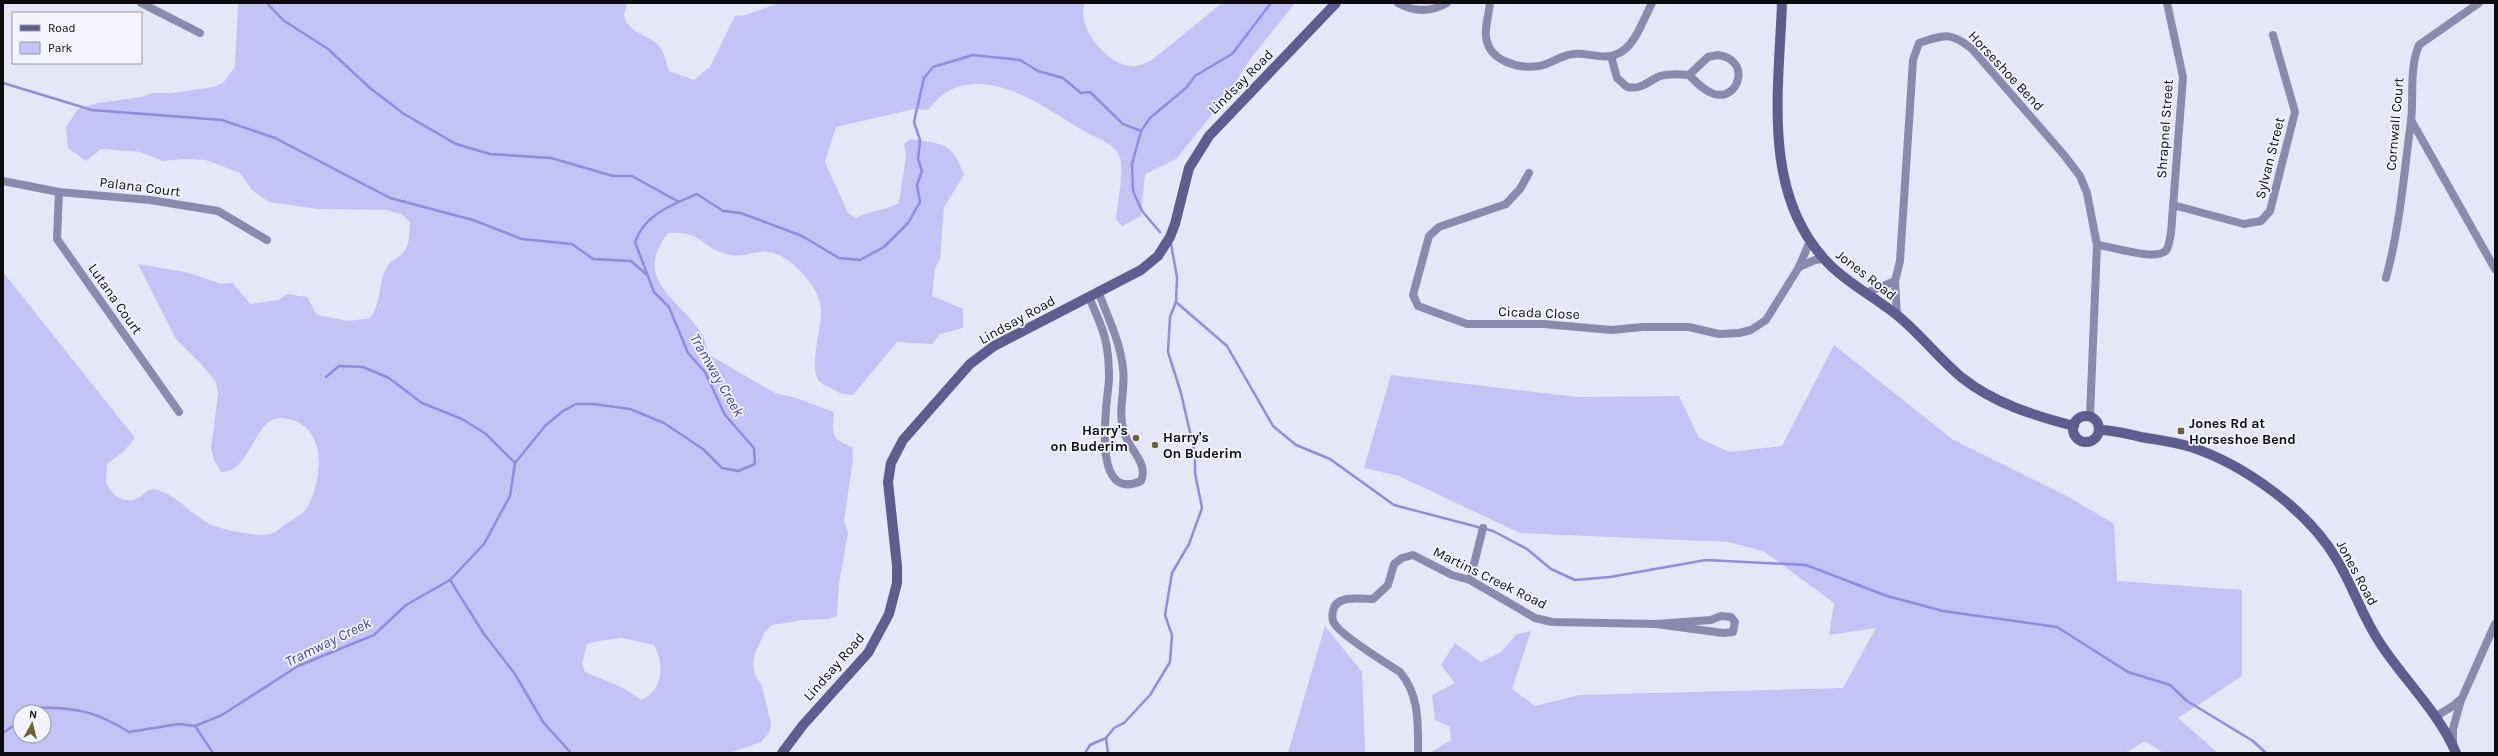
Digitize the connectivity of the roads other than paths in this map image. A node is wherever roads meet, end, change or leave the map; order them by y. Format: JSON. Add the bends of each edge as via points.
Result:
{"nodes":[{"id":1,"x":140,"y":3,"type":"edge"},
{"id":2,"x":1336,"y":3,"type":"edge"},
{"id":3,"x":1398,"y":3,"type":"edge"},
{"id":4,"x":1447,"y":3,"type":"edge"},
{"id":5,"x":1490,"y":3,"type":"edge"},
{"id":6,"x":1652,"y":3,"type":"edge"},
{"id":7,"x":1782,"y":3,"type":"edge"},
{"id":8,"x":2167,"y":3,"type":"edge"},
{"id":9,"x":2479,"y":3,"type":"edge"},
{"id":10,"x":200,"y":33,"type":"dead end"},
{"id":11,"x":2273,"y":35,"type":"dead end"},
{"id":12,"x":1611,"y":56,"type":"junction"},
{"id":13,"x":1689,"y":75,"type":"junction"},
{"id":14,"x":2411,"y":120,"type":"junction"},
{"id":15,"x":1529,"y":173,"type":"dead end"},
{"id":16,"x":3,"y":181,"type":"edge"},
{"id":17,"x":59,"y":192,"type":"junction"},
{"id":18,"x":2173,"y":205,"type":"junction"},
{"id":19,"x":267,"y":240,"type":"dead end"},
{"id":20,"x":1810,"y":241,"type":"junction"},
{"id":21,"x":2097,"y":245,"type":"junction"},
{"id":22,"x":2490,"y":258,"type":"junction"},
{"id":23,"x":1824,"y":259,"type":"junction"},
{"id":24,"x":1800,"y":267,"type":"junction"},
{"id":25,"x":2495,"y":269,"type":"edge"},
{"id":26,"x":2386,"y":278,"type":"dead end"},
{"id":27,"x":2495,"y":278,"type":"edge"},
{"id":28,"x":1895,"y":281,"type":"junction"},
{"id":29,"x":1099,"y":292,"type":"junction"},
{"id":30,"x":1866,"y":293,"type":"junction"},
{"id":31,"x":1089,"y":297,"type":"junction"},
{"id":32,"x":1897,"y":316,"type":"junction"},
{"id":33,"x":180,"y":412,"type":"dead end"},
{"id":34,"x":2090,"y":416,"type":"junction"},
{"id":35,"x":2074,"y":426,"type":"junction"},
{"id":36,"x":2099,"y":430,"type":"junction"},
{"id":37,"x":1483,"y":528,"type":"dead end"},
{"id":38,"x":1470,"y":580,"type":"junction"},
{"id":39,"x":1656,"y":624,"type":"junction"},
{"id":40,"x":2495,"y":624,"type":"edge"},
{"id":41,"x":2462,"y":698,"type":"junction"},
{"id":42,"x":2435,"y":717,"type":"junction"},
{"id":43,"x":2454,"y":749,"type":"edge"},
{"id":44,"x":782,"y":753,"type":"edge"},
{"id":45,"x":1418,"y":753,"type":"edge"}],
"edges":[{"from":1,"to":10,"type":"street"},
{"from":2,"to":29,"type":"main road","name":"Lindsay Road","via":[[1209,136],[1188,168],[1175,224],[1158,256],[1141,270]]},
{"from":3,"to":4,"type":"street","via":[[1407,8],[1427,10],[1437,9]]},
{"from":5,"to":12,"type":"street","via":[[1486,24],[1488,44],[1503,60],[1525,66],[1539,66],[1572,54]]},
{"from":6,"to":12,"type":"street","via":[[1632,41],[1625,49]]},
{"from":7,"to":20,"type":"main road","name":"Jones Road","via":[[1779,153],[1786,189]]},
{"from":8,"to":18,"type":"street","name":"Shrapnel Street","via":[[2183,78]]},
{"from":9,"to":14,"type":"street","name":"Cornwall Court","via":[[2419,45],[2412,65]]},
{"from":11,"to":18,"type":"street","name":"Sylvan Street","via":[[2295,112],[2270,211],[2261,221],[2244,224]]},
{"from":12,"to":13,"type":"street","via":[[1617,78],[1628,87],[1642,87],[1660,76],[1669,74]]},
{"from":13,"to":13,"type":"street","via":[[1708,57],[1718,54],[1729,57],[1738,69],[1737,83],[1719,95],[1706,90]]},
{"from":14,"to":22,"type":"street"},
{"from":14,"to":26,"type":"street","name":"Cornwall Court","via":[[2395,245]]},
{"from":15,"to":24,"type":"street","name":"Cicada Close","via":[[1520,189],[1506,204],[1439,227],[1429,236],[1413,295],[1418,306],[1467,324],[1543,324],[1612,330],[1689,327],[1719,334],[1739,333],[1750,330],[1766,320]]},
{"from":16,"to":17,"type":"street","name":"Palana Court"},
{"from":17,"to":19,"type":"street","name":"Palana Court","via":[[150,200],[218,211]]},
{"from":17,"to":33,"type":"street","name":"Lutana Court","via":[[57,239]]},
{"from":18,"to":21,"type":"street","name":"Shrapnel Street","via":[[2167,249],[2160,255],[2145,255],[2112,246]]},
{"from":20,"to":23,"type":"main road","name":"Jones Road"},
{"from":20,"to":24,"type":"street","name":"Cicada Close"},
{"from":21,"to":28,"type":"street","name":"Horseshoe Bend","via":[[2087,193],[2080,176],[1972,50],[1957,37],[1939,36],[1919,43],[1913,60],[1900,261]]},
{"from":21,"to":34,"type":"street","name":"Horseshoe Bend"},
{"from":22,"to":25,"type":"street"},
{"from":22,"to":27,"type":"street"},
{"from":23,"to":24,"type":"street"},
{"from":23,"to":30,"type":"main road","name":"Jones Road"},
{"from":28,"to":30,"type":"street"},
{"from":28,"to":32,"type":"street"},
{"from":29,"to":31,"type":"main road","name":"Lindsay Road"},
{"from":29,"to":31,"type":"street","via":[[1118,342],[1124,369],[1122,427],[1127,443],[1143,465],[1144,475],[1141,481],[1132,486],[1121,483],[1114,476],[1106,458],[1103,443],[1109,378],[1108,350]]},
{"from":30,"to":32,"type":"main road","name":"Jones Road"},
{"from":31,"to":44,"type":"main road","name":"Lindsay Road","via":[[1019,331],[981,355],[903,440],[891,463],[888,482],[897,566],[897,583],[889,614],[868,653],[803,725]]},
{"from":32,"to":35,"type":"main road","name":"Jones Road","via":[[1961,376],[1983,392],[2014,408]]},
{"from":34,"to":35,"type":"main road","via":[[2079,418]]},
{"from":34,"to":36,"type":"main road","via":[[2097,421]]},
{"from":35,"to":36,"type":"main road","via":[[2076,436],[2084,441],[2094,439]]},
{"from":36,"to":42,"type":"main road","name":"Jones Road","via":[[2124,432],[2205,452],[2242,471],[2291,505],[2338,560],[2362,613],[2382,647]]},
{"from":37,"to":38,"type":"street"},
{"from":38,"to":39,"type":"street","name":"Martins Creek Road","via":[[1535,618],[1552,622]]},
{"from":38,"to":45,"type":"street","name":"Martins Creek Road","via":[[1452,575],[1412,555],[1394,564],[1388,585],[1374,599],[1347,599],[1333,608],[1332,617],[1339,629],[1400,672],[1408,681],[1416,703]]},
{"from":39,"to":39,"type":"street","name":"Martins Creek Road","via":[[1711,620],[1721,616],[1731,617],[1736,628],[1733,632],[1723,633]]},
{"from":40,"to":41,"type":"street"},
{"from":41,"to":42,"type":"street"},
{"from":41,"to":43,"type":"street","via":[[2453,729]]},
{"from":42,"to":43,"type":"main road","name":"Jones Road"}]}
